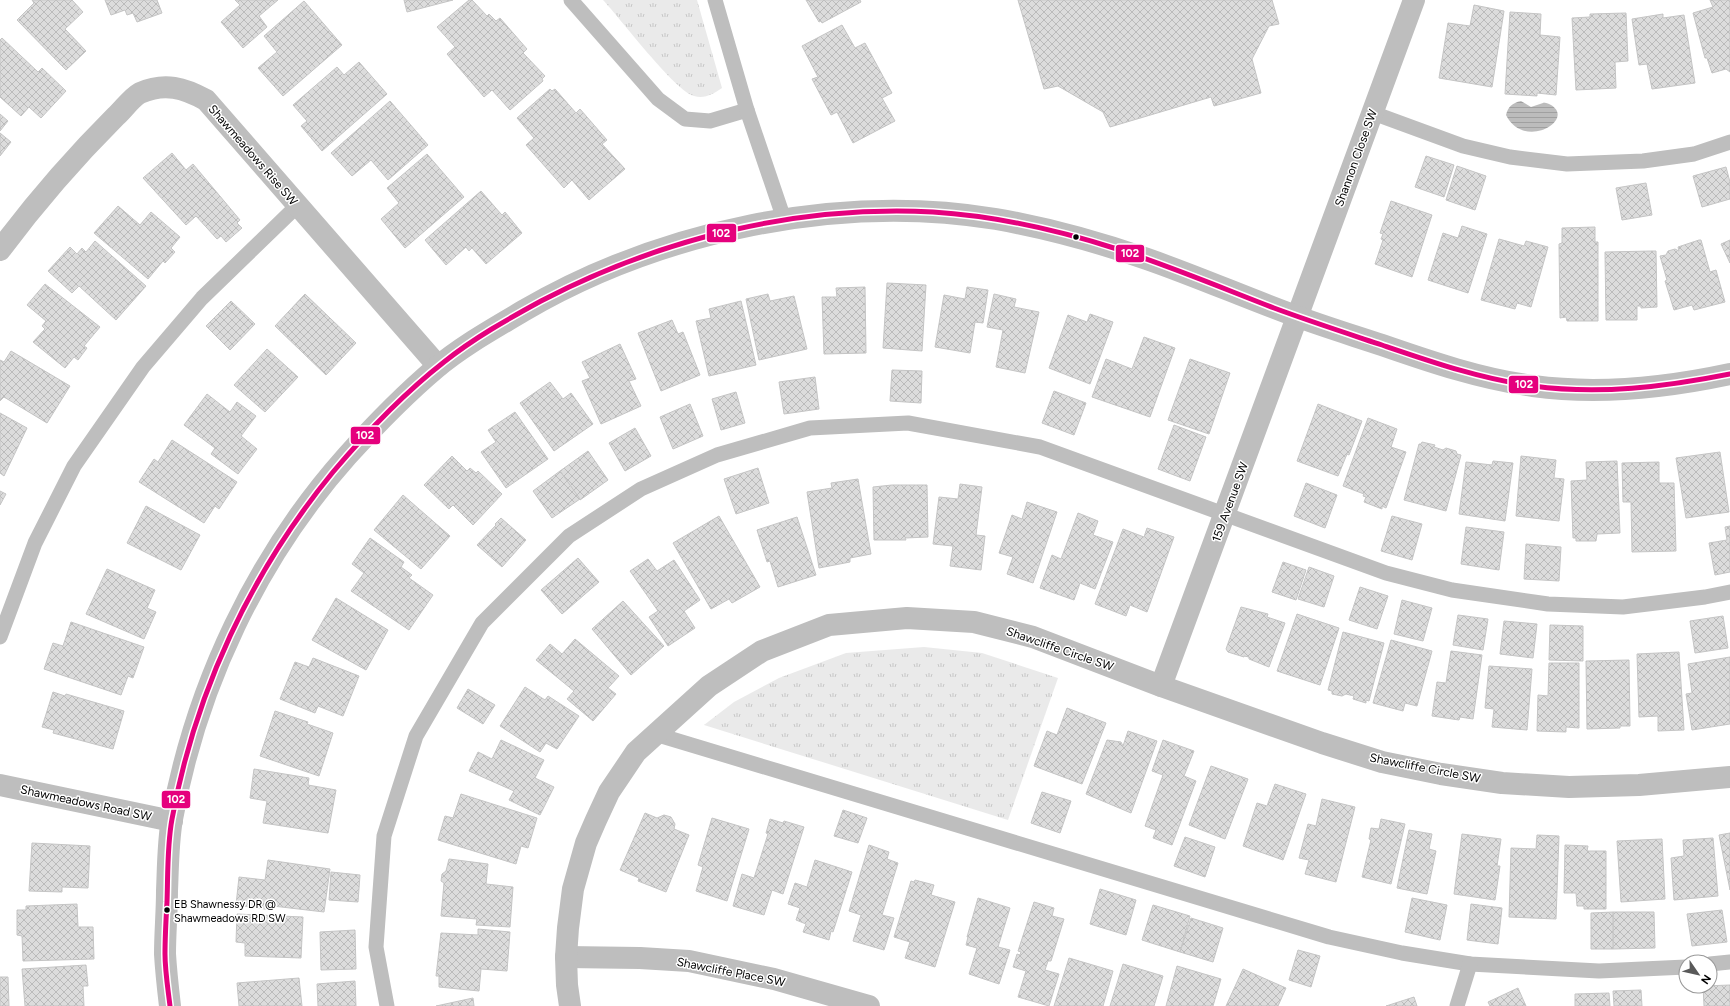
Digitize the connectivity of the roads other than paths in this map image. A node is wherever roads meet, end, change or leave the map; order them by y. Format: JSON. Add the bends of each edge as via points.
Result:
{"nodes":[{"id":1,"x":571,"y":0,"type":"edge"},
{"id":2,"x":715,"y":0,"type":"edge"},
{"id":3,"x":1414,"y":0,"type":"edge"},
{"id":4,"x":747,"y":110,"type":"junction"},
{"id":5,"x":1373,"y":112,"type":"junction"},
{"id":6,"x":1730,"y":142,"type":"edge"},
{"id":7,"x":297,"y":206,"type":"junction"},
{"id":8,"x":784,"y":219,"type":"junction"},
{"id":9,"x":0,"y":250,"type":"edge"},
{"id":10,"x":1297,"y":316,"type":"junction"},
{"id":11,"x":438,"y":366,"type":"junction"},
{"id":12,"x":1730,"y":374,"type":"edge"},
{"id":13,"x":1226,"y":514,"type":"junction"},
{"id":14,"x":1730,"y":592,"type":"edge"},
{"id":15,"x":0,"y":637,"type":"edge"},
{"id":16,"x":1161,"y":686,"type":"junction"},
{"id":17,"x":655,"y":734,"type":"junction"},
{"id":18,"x":1730,"y":777,"type":"edge"},
{"id":19,"x":0,"y":785,"type":"edge"},
{"id":20,"x":172,"y":821,"type":"junction"},
{"id":21,"x":566,"y":957,"type":"junction"},
{"id":22,"x":1730,"y":962,"type":"edge"},
{"id":23,"x":1718,"y":963,"type":"edge"},
{"id":24,"x":1470,"y":964,"type":"junction"},
{"id":25,"x":1678,"y":967,"type":"edge"},
{"id":26,"x":170,"y":1006,"type":"edge"},
{"id":27,"x":387,"y":1006,"type":"edge"},
{"id":28,"x":570,"y":1006,"type":"edge"},
{"id":29,"x":869,"y":1006,"type":"edge"},
{"id":30,"x":1457,"y":1006,"type":"edge"}],
"edges":[{"from":1,"to":4,"type":"lane","via":[[658,99],[686,118],[710,120]]},
{"from":2,"to":4,"type":"lane"},
{"from":3,"to":5,"type":"street","name":"Shannon Close SW"},
{"from":4,"to":8,"type":"lane"},
{"from":5,"to":6,"type":"lane","via":[[1463,146],[1567,164],[1643,161],[1694,154]]},
{"from":5,"to":10,"type":"street","name":"Shannon Close SW"},
{"from":7,"to":9,"type":"street","name":"Shawmeadows Rise SW","via":[[206,100],[176,87],[158,88],[139,94],[96,136],[25,216]]},
{"from":7,"to":11,"type":"street","name":"Shawmeadows Rise SW"},
{"from":7,"to":15,"type":"lane","via":[[202,298],[143,367],[74,466],[35,543]]},
{"from":8,"to":10,"type":"street","via":[[900,211],[996,219],[1072,236],[1148,259]]},
{"from":8,"to":11,"type":"street","via":[[746,225],[682,242],[616,265],[553,294],[477,338]]},
{"from":10,"to":12,"type":"street","via":[[1454,369],[1533,386],[1585,390],[1653,387]]},
{"from":10,"to":13,"type":"street","name":"159 Avenue SW"},
{"from":11,"to":20,"type":"street","via":[[374,426],[335,470],[295,522],[260,577],[228,641],[204,698]]},
{"from":13,"to":14,"type":"lane","via":[[1386,573],[1452,590],[1548,604],[1623,607]]},
{"from":13,"to":16,"type":"street","name":"159 Avenue SW"},
{"from":13,"to":27,"type":"lane","via":[[1040,447],[908,423],[810,428],[717,455],[641,489],[569,536],[482,623],[416,736],[384,836],[376,947]]},
{"from":16,"to":17,"type":"street","name":"Shawcliffe Circle SW","via":[[1033,637],[974,622],[907,618],[829,626],[762,651],[709,686]]},
{"from":16,"to":18,"type":"street","name":"Shawcliffe Circle SW","via":[[1382,762],[1441,774],[1502,783],[1569,788]]},
{"from":17,"to":21,"type":"street","name":"Shawcliffe Circle SW","via":[[636,752],[609,792],[586,843],[573,889]]},
{"from":17,"to":24,"type":"lane","via":[[1329,937]]},
{"from":19,"to":20,"type":"street","name":"Shawmeadows Road SW"},
{"from":20,"to":26,"type":"street","via":[[165,957]]},
{"from":21,"to":28,"type":"street","name":"Shawcliffe Circle SW"},
{"from":21,"to":29,"type":"street","name":"Shawcliffe Place SW","via":[[689,961],[774,979]]},
{"from":22,"to":23,"type":"lane"},
{"from":24,"to":25,"type":"lane","via":[[1599,971]]},
{"from":24,"to":30,"type":"lane"}]}
